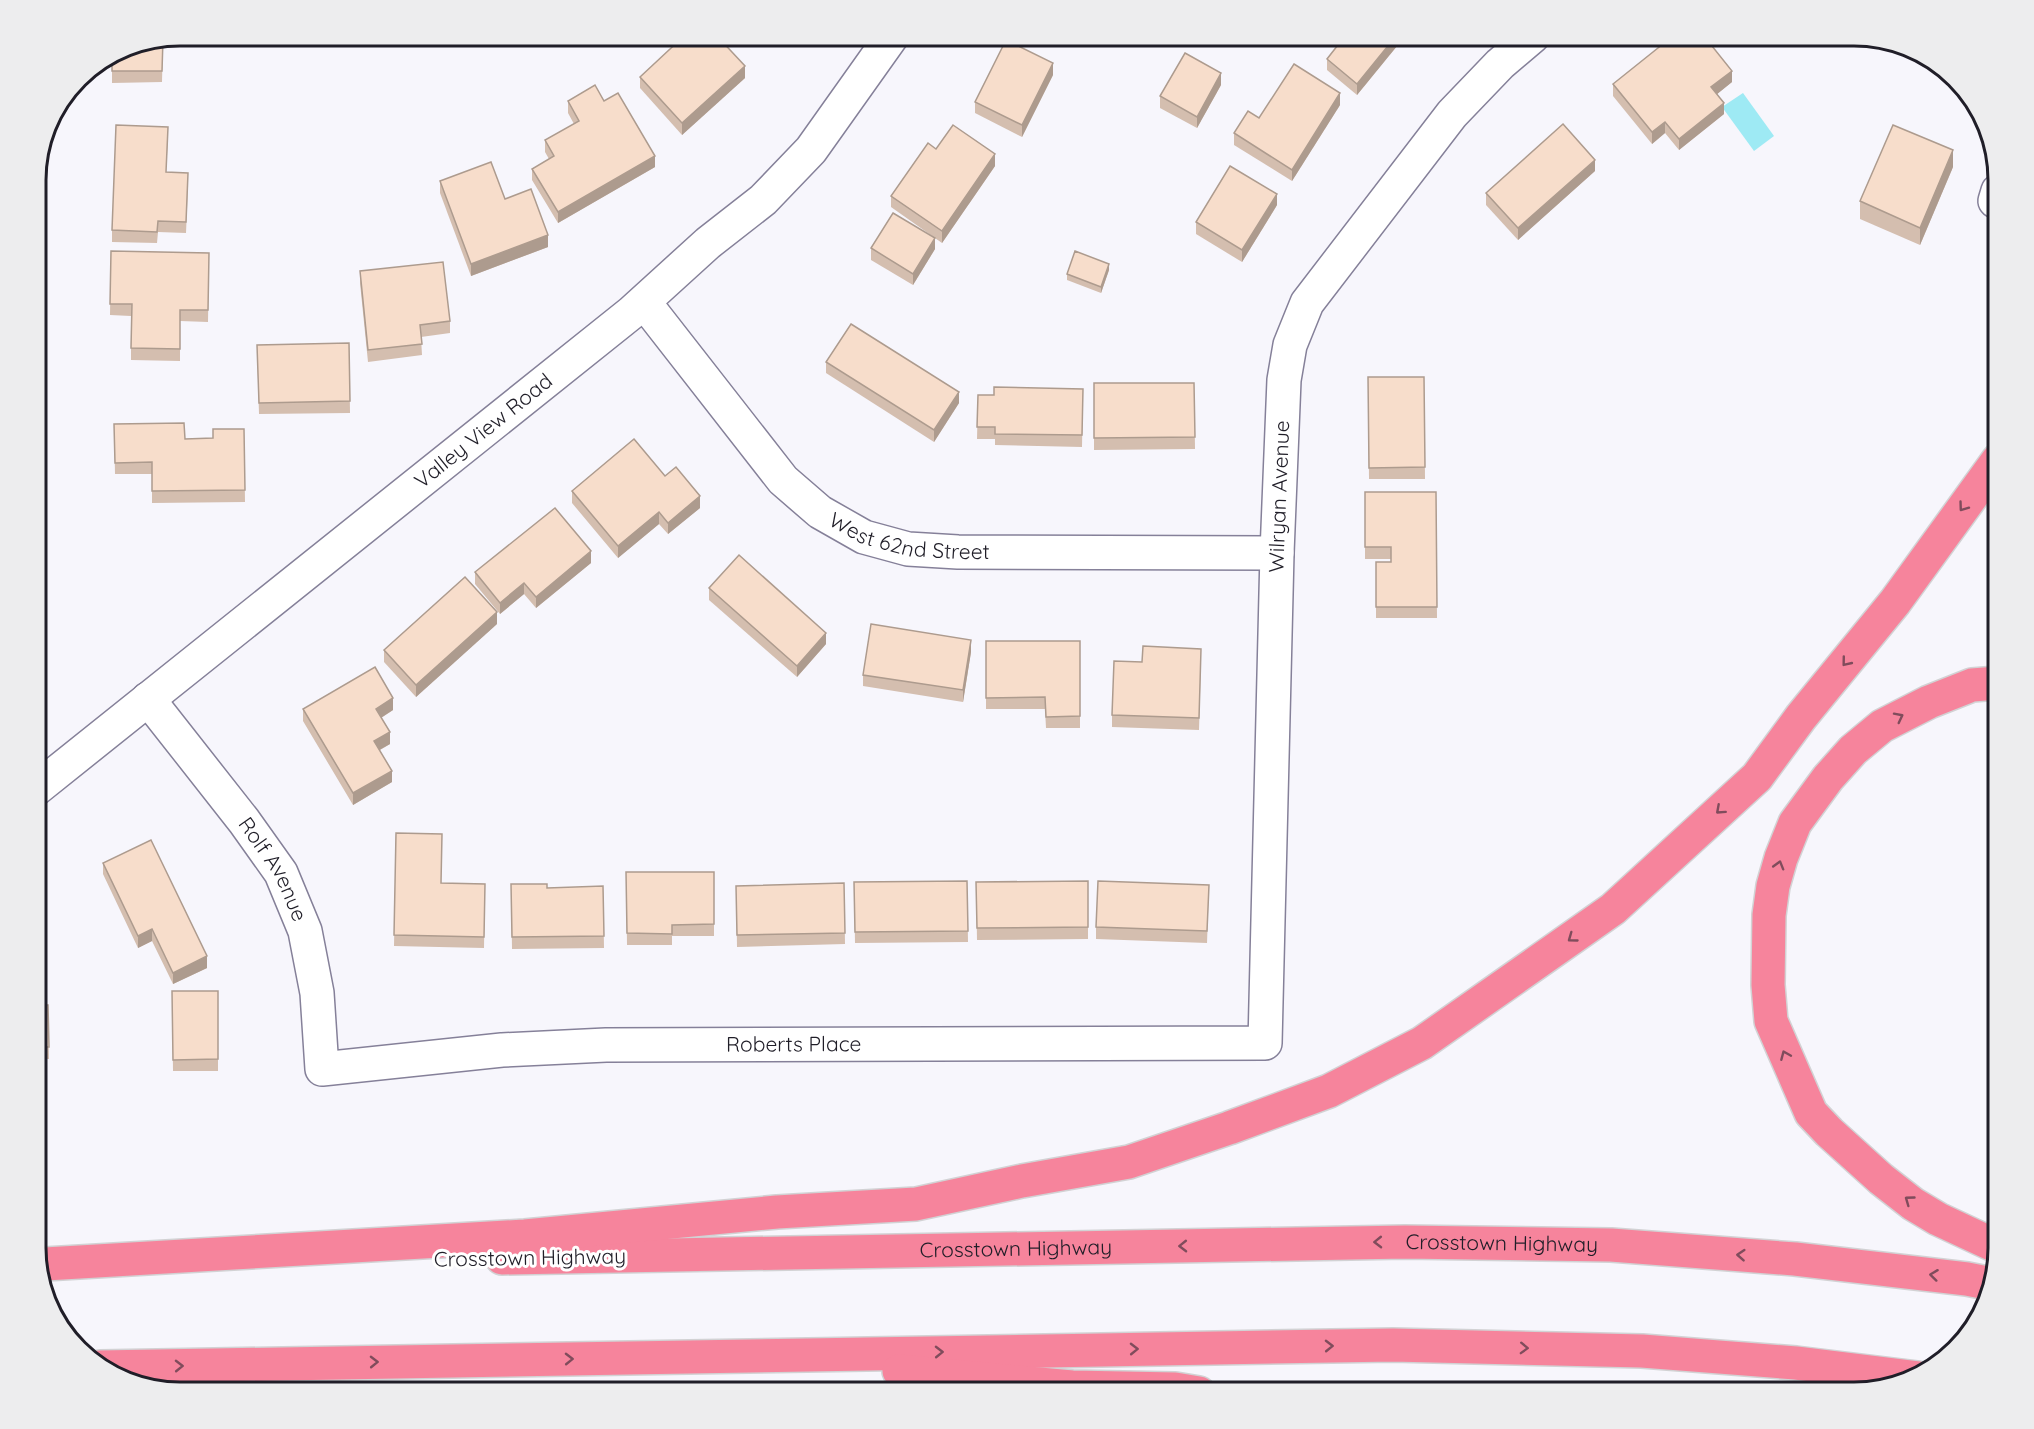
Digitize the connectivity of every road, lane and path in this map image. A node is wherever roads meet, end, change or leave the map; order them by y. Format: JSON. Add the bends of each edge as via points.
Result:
{"nodes":[{"id":1,"x":1521,"y":46,"type":"edge"},
{"id":2,"x":884,"y":47,"type":"edge"},
{"id":3,"x":645,"y":302,"type":"junction"},
{"id":4,"x":1988,"y":474,"type":"edge"},
{"id":5,"x":1277,"y":553,"type":"junction"},
{"id":6,"x":1988,"y":684,"type":"edge"},
{"id":7,"x":148,"y":699,"type":"junction"},
{"id":8,"x":47,"y":780,"type":"edge"},
{"id":9,"x":1265,"y":1043,"type":"joint"},
{"id":10,"x":322,"y":1069,"type":"joint"},
{"id":11,"x":1988,"y":1242,"type":"edge"},
{"id":12,"x":48,"y":1264,"type":"edge"},
{"id":13,"x":48,"y":1264,"type":"edge"},
{"id":14,"x":1983,"y":1283,"type":"edge"},
{"id":15,"x":733,"y":1356,"type":"junction"},
{"id":16,"x":117,"y":1367,"type":"edge"},
{"id":17,"x":1896,"y":1375,"type":"edge"},
{"id":18,"x":1017,"y":1382,"type":"edge"}],
"edges":[{"from":1,"to":5,"type":"street","name":"Wilryan Avenue","via":[[1452,114],[1307,303],[1290,345],[1284,380]]},
{"from":2,"to":3,"type":"street","name":"Valley View Road","via":[[811,150],[763,200],[708,243]]},
{"from":3,"to":5,"type":"street","name":"West 62nd Street","via":[[783,480],[820,512],[864,537],[908,549],[958,552]]},
{"from":3,"to":7,"type":"street","name":"Valley View Road"},
{"from":4,"to":12,"type":"highway","one_way":true,"via":[[1895,602],[1757,777],[1613,909],[1422,1043],[1329,1091],[1129,1162],[916,1204],[777,1212],[525,1236]]},
{"from":5,"to":9,"type":"street","name":"Wilryan Avenue"},
{"from":11,"to":6,"type":"highway","one_way":true,"via":[[1912,1204],[1811,1113],[1771,1021],[1768,985],[1769,915],[1780,858],[1795,824],[1828,778],[1882,726],[1929,702],[1972,685]]},
{"from":7,"to":8,"type":"street","name":"Valley View Road"},
{"from":7,"to":10,"type":"street","name":"Rolf Avenue","via":[[281,873],[305,931],[317,993]]},
{"from":9,"to":10,"type":"street","name":"Roberts Place","via":[[606,1045],[502,1050]]},
{"from":14,"to":13,"type":"highway","name":"Crosstown Highway","one_way":true,"via":[[1795,1258],[1611,1245],[1405,1242]]},
{"from":16,"to":15,"type":"highway","one_way":true},
{"from":15,"to":17,"type":"highway","one_way":true,"via":[[1393,1345],[1642,1351]]},
{"from":15,"to":18,"type":"highway"}]}
